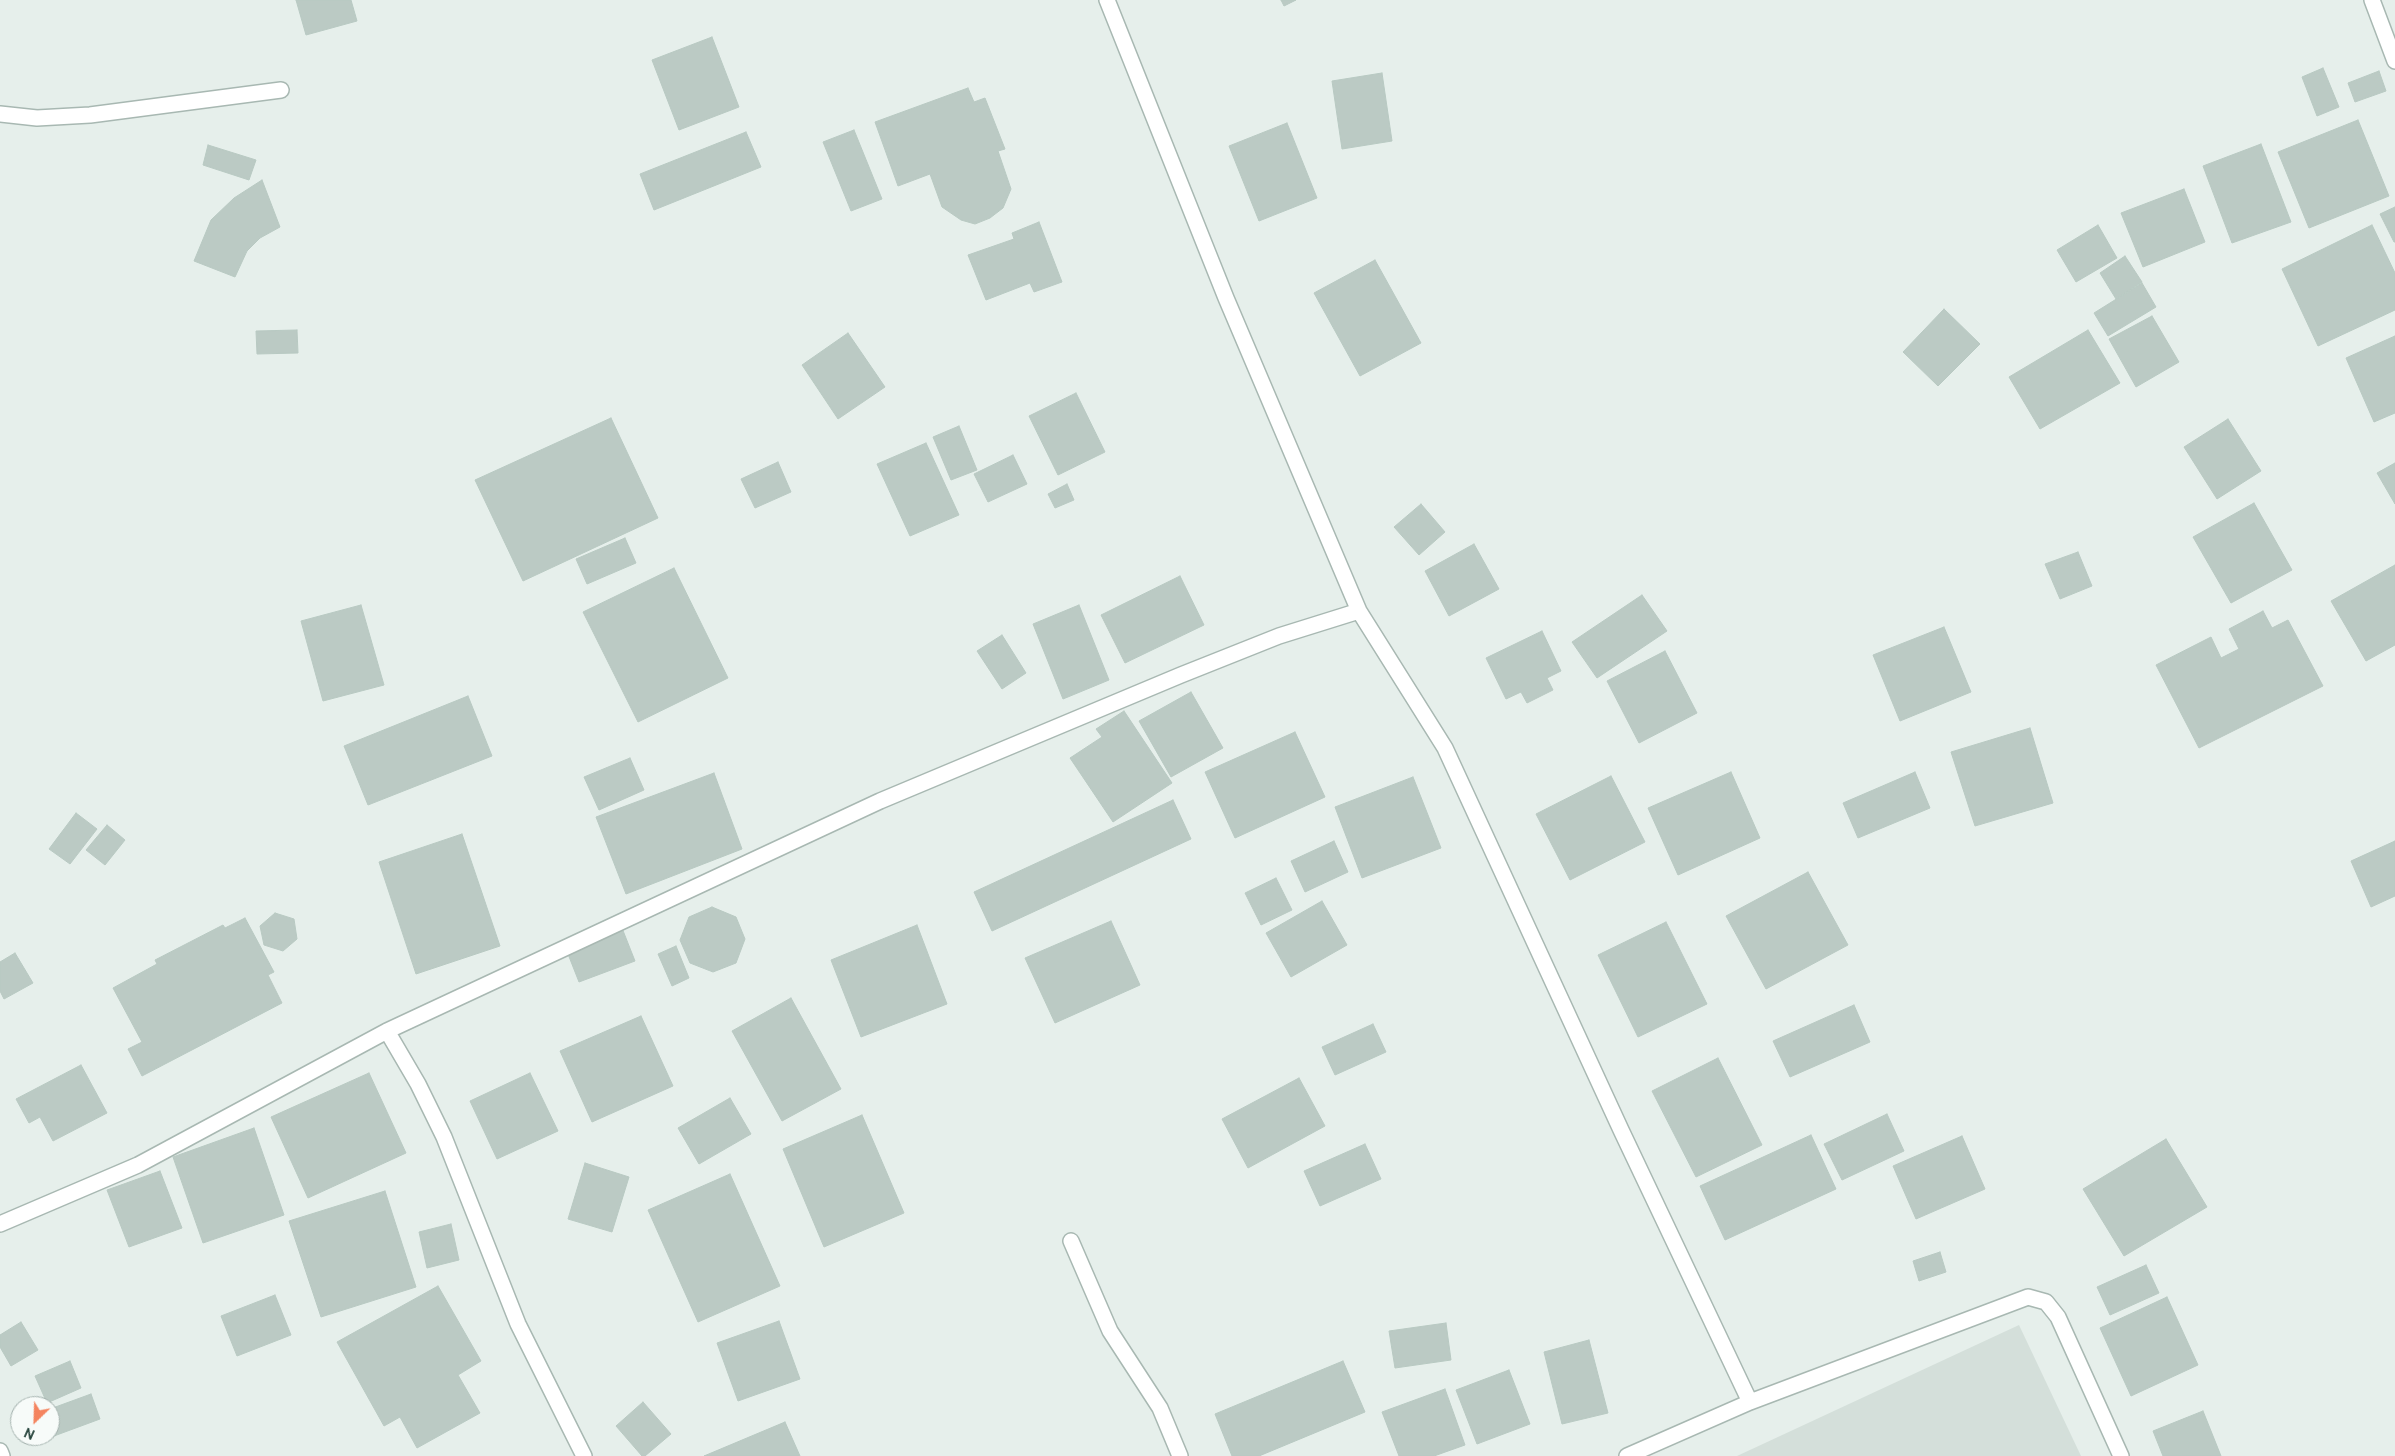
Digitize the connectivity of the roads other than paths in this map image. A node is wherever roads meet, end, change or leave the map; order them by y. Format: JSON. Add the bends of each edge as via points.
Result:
{"nodes":[{"id":1,"x":1107,"y":0,"type":"edge"},
{"id":2,"x":2372,"y":0,"type":"edge"},
{"id":3,"x":2395,"y":61,"type":"edge"},
{"id":4,"x":281,"y":90,"type":"dead end"},
{"id":5,"x":0,"y":114,"type":"edge"},
{"id":6,"x":1360,"y":611,"type":"junction"},
{"id":7,"x":386,"y":1031,"type":"junction"},
{"id":8,"x":0,"y":1224,"type":"edge"},
{"id":9,"x":1071,"y":1241,"type":"dead end"},
{"id":10,"x":1750,"y":1402,"type":"junction"},
{"id":11,"x":0,"y":1451,"type":"edge"},
{"id":12,"x":2,"y":1456,"type":"edge"},
{"id":13,"x":584,"y":1456,"type":"edge"},
{"id":14,"x":1180,"y":1456,"type":"edge"},
{"id":15,"x":1627,"y":1456,"type":"edge"},
{"id":16,"x":2121,"y":1456,"type":"edge"}],
"edges":[{"from":1,"to":6,"type":"street","via":[[1226,298]]},
{"from":2,"to":3,"type":"street"},
{"from":4,"to":5,"type":"street","via":[[90,115],[37,118]]},
{"from":6,"to":7,"type":"street","via":[[1279,636],[1181,674],[880,801]]},
{"from":6,"to":10,"type":"street","via":[[1445,748]]},
{"from":7,"to":8,"type":"street","via":[[138,1165]]},
{"from":7,"to":13,"type":"street","via":[[418,1084],[444,1137],[518,1324]]},
{"from":9,"to":14,"type":"street","via":[[1110,1331],[1160,1408]]},
{"from":10,"to":15,"type":"street"},
{"from":10,"to":16,"type":"street","via":[[2028,1297],[2046,1302],[2058,1316]]},
{"from":11,"to":12,"type":"street"}]}
